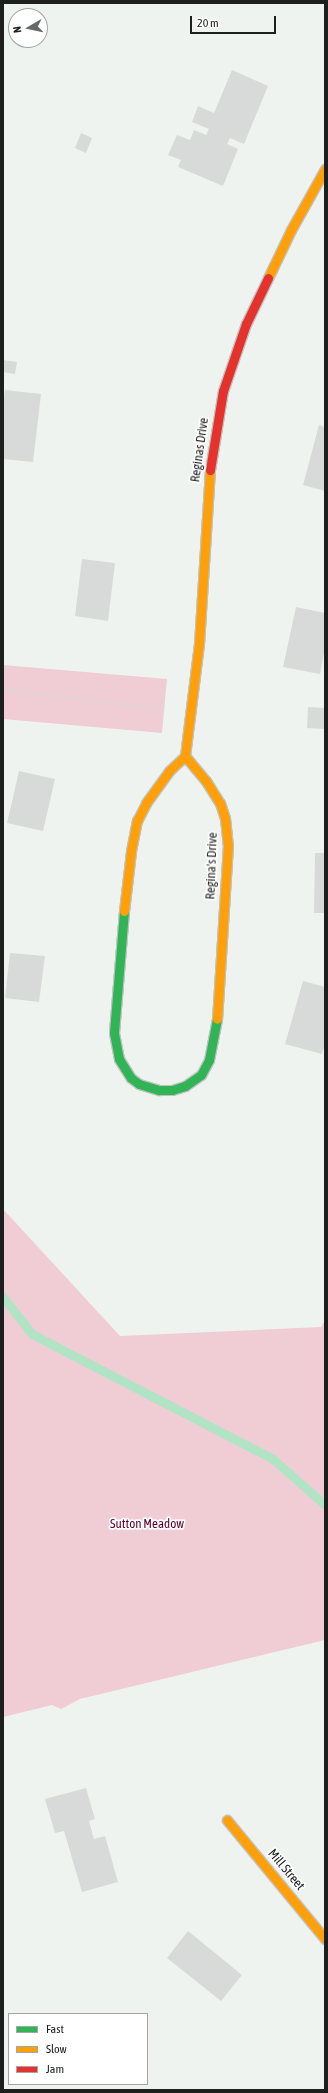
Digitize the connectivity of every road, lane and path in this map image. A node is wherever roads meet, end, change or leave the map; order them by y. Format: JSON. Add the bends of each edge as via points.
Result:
{"nodes":[{"id":1,"x":325,"y":169,"type":"edge"},
{"id":2,"x":3,"y":688,"type":"edge"},
{"id":3,"x":189,"y":711,"type":"junction"},
{"id":4,"x":185,"y":756,"type":"junction"},
{"id":5,"x":227,"y":1820,"type":"dead end"},
{"id":6,"x":325,"y":1939,"type":"edge"}],
"edges":[{"from":1,"to":3,"type":"street","name":"Reginas Drive","via":[[291,230],[246,324],[224,391],[211,458],[204,530],[199,644]]},
{"from":2,"to":3,"type":"path"},
{"from":3,"to":4,"type":"street","name":"Reginas Drive"},
{"from":4,"to":4,"type":"street","name":"Regina's Drive","via":[[206,781],[220,803],[225,818],[228,845],[216,1017],[209,1060],[200,1075],[185,1086],[159,1090],[139,1084],[131,1078],[119,1058],[114,1033],[120,941],[137,821],[146,803],[169,771]]},
{"from":5,"to":6,"type":"street","name":"Mill Street"}]}
